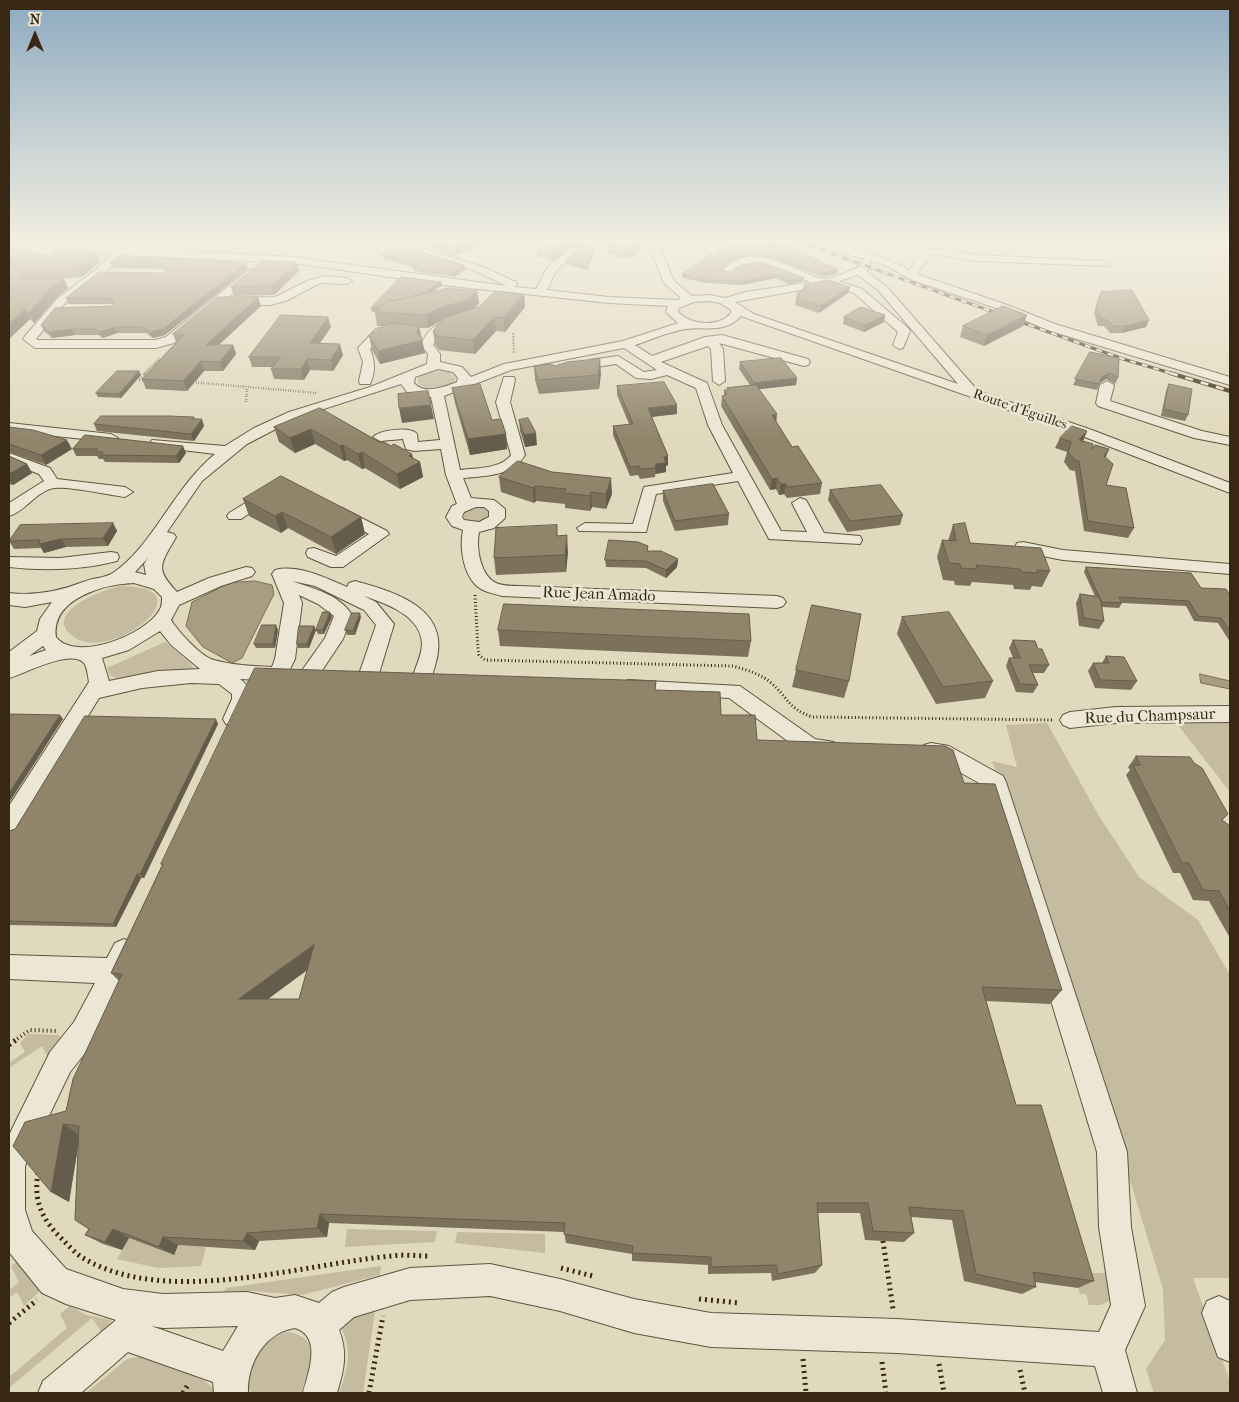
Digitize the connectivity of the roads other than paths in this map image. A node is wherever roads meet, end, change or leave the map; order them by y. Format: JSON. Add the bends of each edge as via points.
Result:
{"nodes":[{"id":1,"x":206,"y":308,"type":"edge"},
{"id":2,"x":677,"y":308,"type":"edge"},
{"id":3,"x":678,"y":308,"type":"edge"},
{"id":4,"x":879,"y":308,"type":"edge"},
{"id":5,"x":900,"y":308,"type":"edge"},
{"id":6,"x":1007,"y":308,"type":"edge"},
{"id":7,"x":54,"y":309,"type":"joint"},
{"id":8,"x":73,"y":309,"type":"edge"},
{"id":9,"x":737,"y":310,"type":"joint"},
{"id":10,"x":470,"y":320,"type":"edge"},
{"id":11,"x":725,"y":323,"type":"junction"},
{"id":12,"x":696,"y":325,"type":"junction"},
{"id":13,"x":406,"y":331,"type":"edge"},
{"id":14,"x":809,"y":336,"type":"junction"},
{"id":15,"x":625,"y":338,"type":"junction"},
{"id":16,"x":703,"y":342,"type":"junction"},
{"id":17,"x":899,"y":345,"type":"dead end"},
{"id":18,"x":646,"y":358,"type":"junction"},
{"id":19,"x":433,"y":360,"type":"junction"},
{"id":20,"x":804,"y":362,"type":"dead end"},
{"id":21,"x":454,"y":368,"type":"junction"},
{"id":22,"x":573,"y":369,"type":"edge"},
{"id":23,"x":667,"y":370,"type":"junction"},
{"id":24,"x":409,"y":376,"type":"junction"},
{"id":25,"x":509,"y":380,"type":"dead end"},
{"id":26,"x":1230,"y":381,"type":"edge"},
{"id":27,"x":364,"y":382,"type":"dead end"},
{"id":28,"x":463,"y":382,"type":"junction"},
{"id":29,"x":719,"y":382,"type":"dead end"},
{"id":30,"x":1107,"y":385,"type":"dead end"},
{"id":31,"x":430,"y":393,"type":"junction"},
{"id":32,"x":973,"y":394,"type":"junction"},
{"id":33,"x":9,"y":427,"type":"edge"},
{"id":34,"x":380,"y":437,"type":"dead end"},
{"id":35,"x":123,"y":440,"type":"edge"},
{"id":36,"x":1230,"y":441,"type":"edge"},
{"id":37,"x":142,"y":442,"type":"edge"},
{"id":38,"x":447,"y":444,"type":"junction"},
{"id":39,"x":228,"y":451,"type":"junction"},
{"id":40,"x":9,"y":457,"type":"edge"},
{"id":41,"x":1183,"y":469,"type":"junction"},
{"id":42,"x":454,"y":475,"type":"junction"},
{"id":43,"x":741,"y":476,"type":"junction"},
{"id":44,"x":52,"y":483,"type":"junction"},
{"id":45,"x":285,"y":484,"type":"edge"},
{"id":46,"x":1230,"y":488,"type":"edge"},
{"id":47,"x":125,"y":492,"type":"dead end"},
{"id":48,"x":1230,"y":501,"type":"edge"},
{"id":49,"x":800,"y":503,"type":"dead end"},
{"id":50,"x":466,"y":504,"type":"junction"},
{"id":51,"x":329,"y":507,"type":"edge"},
{"id":52,"x":9,"y":511,"type":"edge"},
{"id":53,"x":235,"y":516,"type":"dead end"},
{"id":54,"x":472,"y":528,"type":"junction"},
{"id":55,"x":585,"y":528,"type":"dead end"},
{"id":56,"x":818,"y":537,"type":"junction"},
{"id":57,"x":854,"y":540,"type":"dead end"},
{"id":58,"x":1023,"y":547,"type":"edge"},
{"id":59,"x":314,"y":553,"type":"dead end"},
{"id":60,"x":111,"y":557,"type":"dead end"},
{"id":61,"x":9,"y":562,"type":"edge"},
{"id":62,"x":225,"y":563,"type":"dead end"},
{"id":63,"x":1230,"y":569,"type":"edge"},
{"id":64,"x":246,"y":572,"type":"dead end"},
{"id":65,"x":117,"y":578,"type":"junction"},
{"id":66,"x":284,"y":580,"type":"junction"},
{"id":67,"x":321,"y":582,"type":"junction"},
{"id":68,"x":76,"y":592,"type":"junction"},
{"id":69,"x":164,"y":598,"type":"junction"},
{"id":70,"x":17,"y":600,"type":"edge"},
{"id":71,"x":777,"y":602,"type":"dead end"},
{"id":72,"x":46,"y":627,"type":"junction"},
{"id":73,"x":63,"y":651,"type":"junction"},
{"id":74,"x":86,"y":654,"type":"junction"},
{"id":75,"x":9,"y":662,"type":"edge"},
{"id":76,"x":9,"y":671,"type":"edge"},
{"id":77,"x":217,"y":671,"type":"junction"},
{"id":78,"x":278,"y":674,"type":"junction"},
{"id":79,"x":308,"y":676,"type":"junction"},
{"id":80,"x":351,"y":677,"type":"junction"},
{"id":81,"x":606,"y":686,"type":"edge"},
{"id":82,"x":93,"y":693,"type":"junction"},
{"id":83,"x":1230,"y":714,"type":"edge"},
{"id":84,"x":1070,"y":720,"type":"dead end"},
{"id":85,"x":224,"y":737,"type":"edge"},
{"id":86,"x":848,"y":748,"type":"edge"},
{"id":87,"x":914,"y":751,"type":"edge"},
{"id":88,"x":9,"y":825,"type":"edge"},
{"id":89,"x":134,"y":930,"type":"edge"},
{"id":90,"x":9,"y":967,"type":"edge"},
{"id":91,"x":118,"y":977,"type":"junction"},
{"id":92,"x":1219,"y":1313,"type":"dead end"},
{"id":93,"x":275,"y":1315,"type":"junction"},
{"id":94,"x":128,"y":1321,"type":"junction"},
{"id":95,"x":321,"y":1324,"type":"junction"},
{"id":96,"x":1230,"y":1345,"type":"edge"},
{"id":97,"x":1108,"y":1350,"type":"junction"},
{"id":98,"x":232,"y":1382,"type":"edge"},
{"id":99,"x":55,"y":1393,"type":"edge"},
{"id":100,"x":320,"y":1393,"type":"edge"},
{"id":101,"x":1120,"y":1393,"type":"edge"}],
"edges":[{"from":1,"to":7,"type":"street","via":[[170,340],[156,344],[35,344],[29,340]]},
{"from":2,"to":15,"type":"street","via":[[667,326]]},
{"from":3,"to":12,"type":"street","via":[[681,321]]},
{"from":4,"to":17,"type":"street","via":[[904,330]]},
{"from":5,"to":32,"type":"street"},
{"from":6,"to":26,"type":"street","via":[[1051,327]]},
{"from":7,"to":8,"type":"street"},
{"from":9,"to":11,"type":"street","via":[[735,318]]},
{"from":9,"to":14,"type":"street","name":"Route d'Éguilles"},
{"from":10,"to":19,"type":"street","via":[[443,325],[426,333]]},
{"from":11,"to":12,"type":"street","name":"Route d'Éguilles"},
{"from":11,"to":14,"type":"street","name":"Route d'Éguilles","via":[[763,326]]},
{"from":12,"to":15,"type":"street","name":"Route d'Éguilles"},
{"from":13,"to":27,"type":"street","via":[[390,329],[380,332],[364,348],[369,362]]},
{"from":14,"to":32,"type":"street","name":"Route d'Éguilles"},
{"from":15,"to":18,"type":"street"},
{"from":15,"to":21,"type":"street","via":[[514,362]]},
{"from":15,"to":28,"type":"street","via":[[508,367]]},
{"from":16,"to":18,"type":"street"},
{"from":16,"to":20,"type":"street","via":[[722,339]]},
{"from":16,"to":29,"type":"street","via":[[712,342],[717,349]]},
{"from":18,"to":23,"type":"street"},
{"from":19,"to":21,"type":"street"},
{"from":19,"to":24,"type":"street"},
{"from":21,"to":28,"type":"street","via":[[465,377]]},
{"from":22,"to":23,"type":"street","via":[[611,359],[618,360],[643,378]]},
{"from":23,"to":43,"type":"street","via":[[702,386],[715,425]]},
{"from":24,"to":31,"type":"street","via":[[407,383],[412,389]]},
{"from":24,"to":39,"type":"street","via":[[289,417]]},
{"from":25,"to":42,"type":"street","via":[[503,402],[517,460],[506,468]]},
{"from":28,"to":31,"type":"street","via":[[458,387]]},
{"from":30,"to":36,"type":"street","via":[[1103,403],[1199,435]]},
{"from":31,"to":38,"type":"street"},
{"from":31,"to":69,"type":"street","via":[[393,394],[322,410],[278,427],[240,451],[209,480],[169,535],[153,564]]},
{"from":32,"to":41,"type":"street","name":"Route d'Éguilles"},
{"from":33,"to":35,"type":"street"},
{"from":34,"to":38,"type":"street","via":[[410,434],[411,446],[414,447]]},
{"from":37,"to":39,"type":"street"},
{"from":38,"to":42,"type":"street"},
{"from":39,"to":65,"type":"street","via":[[197,479],[136,563]]},
{"from":40,"to":44,"type":"street","via":[[45,471]]},
{"from":41,"to":46,"type":"street","name":"Route d'Éguilles"},
{"from":41,"to":48,"type":"street"},
{"from":42,"to":50,"type":"street"},
{"from":43,"to":55,"type":"street","via":[[649,490],[640,529]]},
{"from":43,"to":56,"type":"street","via":[[775,536]]},
{"from":44,"to":47,"type":"street"},
{"from":44,"to":52,"type":"street","via":[[21,500]]},
{"from":45,"to":53,"type":"street"},
{"from":49,"to":56,"type":"street"},
{"from":50,"to":54,"type":"street","via":[[454,516],[458,523]]},
{"from":50,"to":54,"type":"street","via":[[481,502],[497,509],[497,518],[493,522]]},
{"from":51,"to":59,"type":"street","via":[[381,534],[337,563]]},
{"from":54,"to":71,"type":"street","name":"Rue Jean Amado","via":[[468,546],[477,577],[504,595]]},
{"from":56,"to":57,"type":"street"},
{"from":58,"to":63,"type":"street","via":[[1063,554]]},
{"from":60,"to":61,"type":"street","via":[[40,565]]},
{"from":62,"to":69,"type":"street"},
{"from":64,"to":69,"type":"street"},
{"from":65,"to":68,"type":"street"},
{"from":65,"to":69,"type":"street","via":[[135,577]]},
{"from":66,"to":67,"type":"street","via":[[300,576]]},
{"from":66,"to":78,"type":"street","via":[[293,603],[285,659]]},
{"from":66,"to":79,"type":"street","via":[[337,607],[343,614],[334,639]]},
{"from":67,"to":80,"type":"street","via":[[370,606],[385,624]]},
{"from":67,"to":80,"type":"street","via":[[339,582],[411,609],[426,628],[431,644],[415,679]]},
{"from":68,"to":70,"type":"street"},
{"from":68,"to":72,"type":"street","via":[[54,609]]},
{"from":69,"to":74,"type":"street","via":[[138,640],[121,648]]},
{"from":69,"to":77,"type":"street","via":[[169,633]]},
{"from":70,"to":72,"type":"street","via":[[42,612]]},
{"from":72,"to":73,"type":"street","via":[[51,644]]},
{"from":72,"to":75,"type":"street"},
{"from":73,"to":74,"type":"street"},
{"from":73,"to":76,"type":"street"},
{"from":74,"to":82,"type":"street","via":[[94,661],[100,682]]},
{"from":77,"to":78,"type":"street"},
{"from":77,"to":82,"type":"street","via":[[218,684],[144,684],[148,678]]},
{"from":77,"to":85,"type":"street","via":[[242,690],[242,699]]},
{"from":78,"to":79,"type":"street"},
{"from":79,"to":80,"type":"street"},
{"from":81,"to":86,"type":"street","via":[[733,692],[811,747]]},
{"from":82,"to":88,"type":"street"},
{"from":83,"to":84,"type":"street","name":"Rue du Champsaur","via":[[1116,715]]},
{"from":87,"to":97,"type":"street","via":[[942,752],[995,782],[1001,800],[1112,1152],[1115,1227],[1128,1306]]},
{"from":89,"to":91,"type":"street"},
{"from":90,"to":91,"type":"street"},
{"from":91,"to":94,"type":"street","via":[[84,1032],[60,1062],[10,1165],[10,1210],[20,1241],[54,1281]]},
{"from":92,"to":96,"type":"street"},
{"from":93,"to":94,"type":"street","via":[[247,1309],[163,1311]]},
{"from":93,"to":95,"type":"street","via":[[301,1311]]},
{"from":93,"to":98,"type":"street","via":[[248,1337],[239,1353]]},
{"from":94,"to":98,"type":"street"},
{"from":94,"to":99,"type":"street"},
{"from":95,"to":97,"type":"street","via":[[344,1304],[394,1288],[410,1284],[490,1280],[634,1316],[711,1330],[897,1336]]},
{"from":95,"to":100,"type":"street","via":[[328,1340],[330,1358],[327,1378]]},
{"from":97,"to":101,"type":"street"}]}
